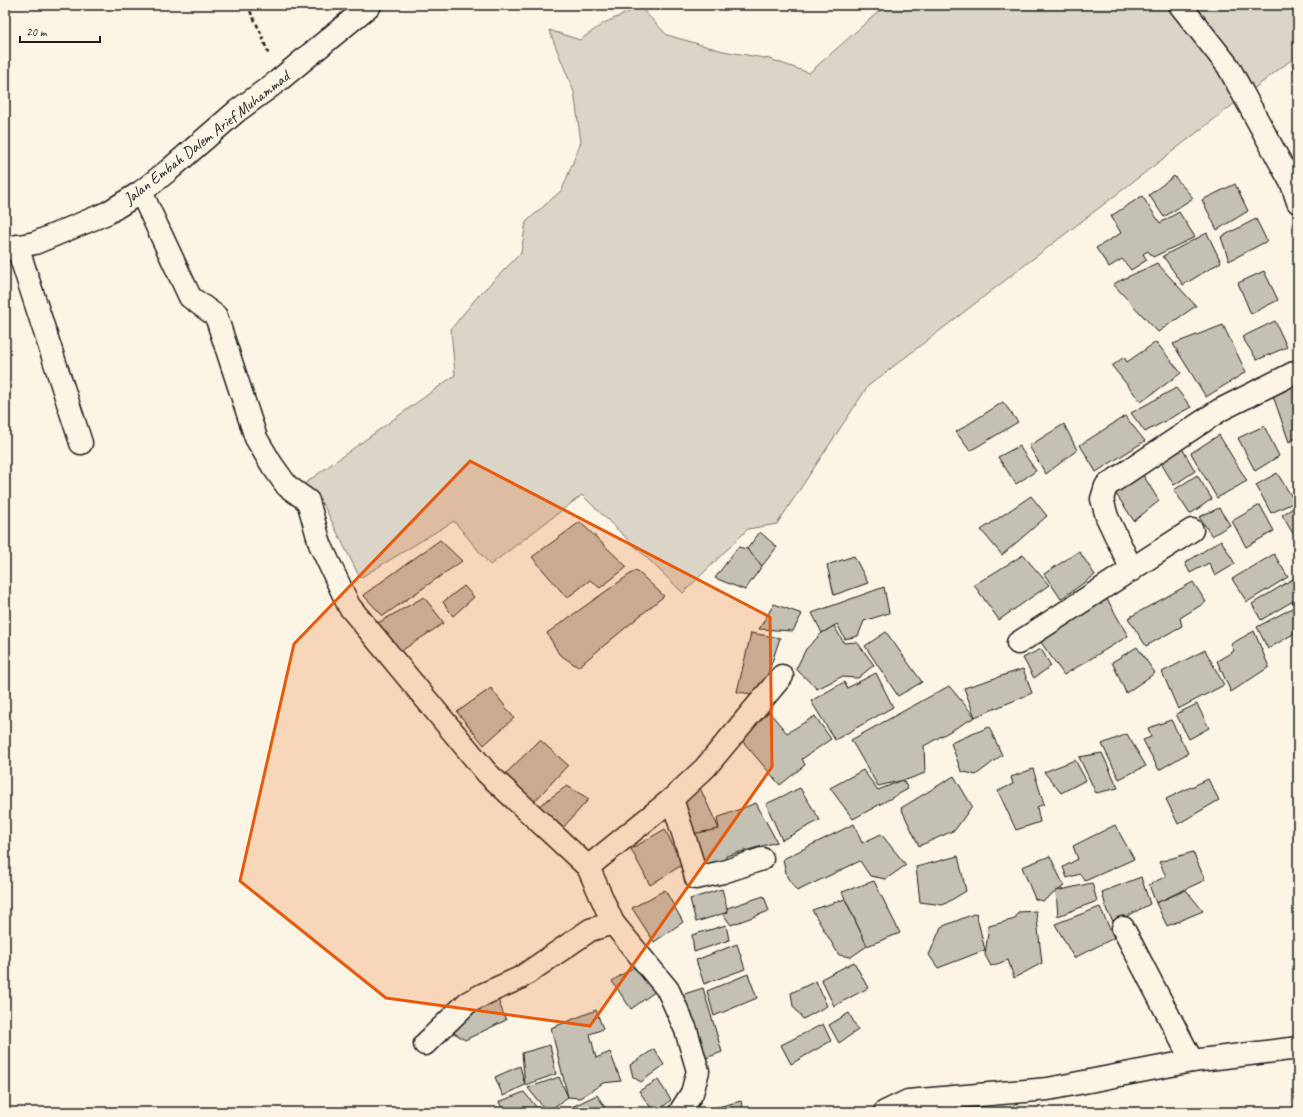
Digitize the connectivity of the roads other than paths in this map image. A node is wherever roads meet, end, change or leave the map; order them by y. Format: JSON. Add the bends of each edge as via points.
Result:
{"nodes":[{"id":1,"x":370,"y":5,"type":"edge"},
{"id":2,"x":1180,"y":5,"type":"edge"},
{"id":3,"x":141,"y":192,"type":"junction"},
{"id":4,"x":1298,"y":202,"type":"edge"},
{"id":5,"x":11,"y":247,"type":"edge"},
{"id":6,"x":1298,"y":371,"type":"edge"},
{"id":7,"x":81,"y":443,"type":"dead end"},
{"id":8,"x":1192,"y":530,"type":"dead end"},
{"id":9,"x":1132,"y":570,"type":"junction"},
{"id":10,"x":1018,"y":643,"type":"dead end"},
{"id":11,"x":782,"y":676,"type":"dead end"},
{"id":12,"x":672,"y":799,"type":"junction"},
{"id":13,"x":762,"y":859,"type":"dead end"},
{"id":14,"x":588,"y":867,"type":"junction"},
{"id":15,"x":613,"y":923,"type":"junction"},
{"id":16,"x":1123,"y":928,"type":"dead end"},
{"id":17,"x":425,"y":1044,"type":"dead end"},
{"id":18,"x":1297,"y":1052,"type":"edge"},
{"id":19,"x":1192,"y":1061,"type":"junction"},
{"id":20,"x":680,"y":1112,"type":"edge"},
{"id":21,"x":886,"y":1112,"type":"edge"}],
"edges":[{"from":1,"to":3,"type":"street","name":"Jalan Embah Dalem Arief Muhammad","via":[[278,81],[237,111]]},
{"from":2,"to":4,"type":"street","via":[[1228,66],[1292,184]]},
{"from":3,"to":5,"type":"street","name":"Jalan Embah Dalem Arief Muhammad","via":[[107,213],[35,243]]},
{"from":3,"to":14,"type":"street","via":[[190,297],[216,316],[256,438],[287,486],[308,501],[320,544],[349,606],[488,773]]},
{"from":5,"to":7,"type":"street"},
{"from":6,"to":9,"type":"street","via":[[1220,410],[1106,486],[1102,499],[1107,517]]},
{"from":8,"to":9,"type":"street"},
{"from":9,"to":10,"type":"street"},
{"from":11,"to":12,"type":"street","via":[[705,768]]},
{"from":12,"to":13,"type":"street","via":[[696,878]]},
{"from":12,"to":14,"type":"street"},
{"from":14,"to":15,"type":"street"},
{"from":15,"to":17,"type":"street","via":[[590,930],[520,978],[467,1003]]},
{"from":15,"to":20,"type":"street","via":[[668,990],[686,1030],[698,1071],[692,1093]]},
{"from":16,"to":19,"type":"street"},
{"from":18,"to":19,"type":"street"},
{"from":19,"to":21,"type":"street","via":[[1048,1089],[908,1101]]}]}
